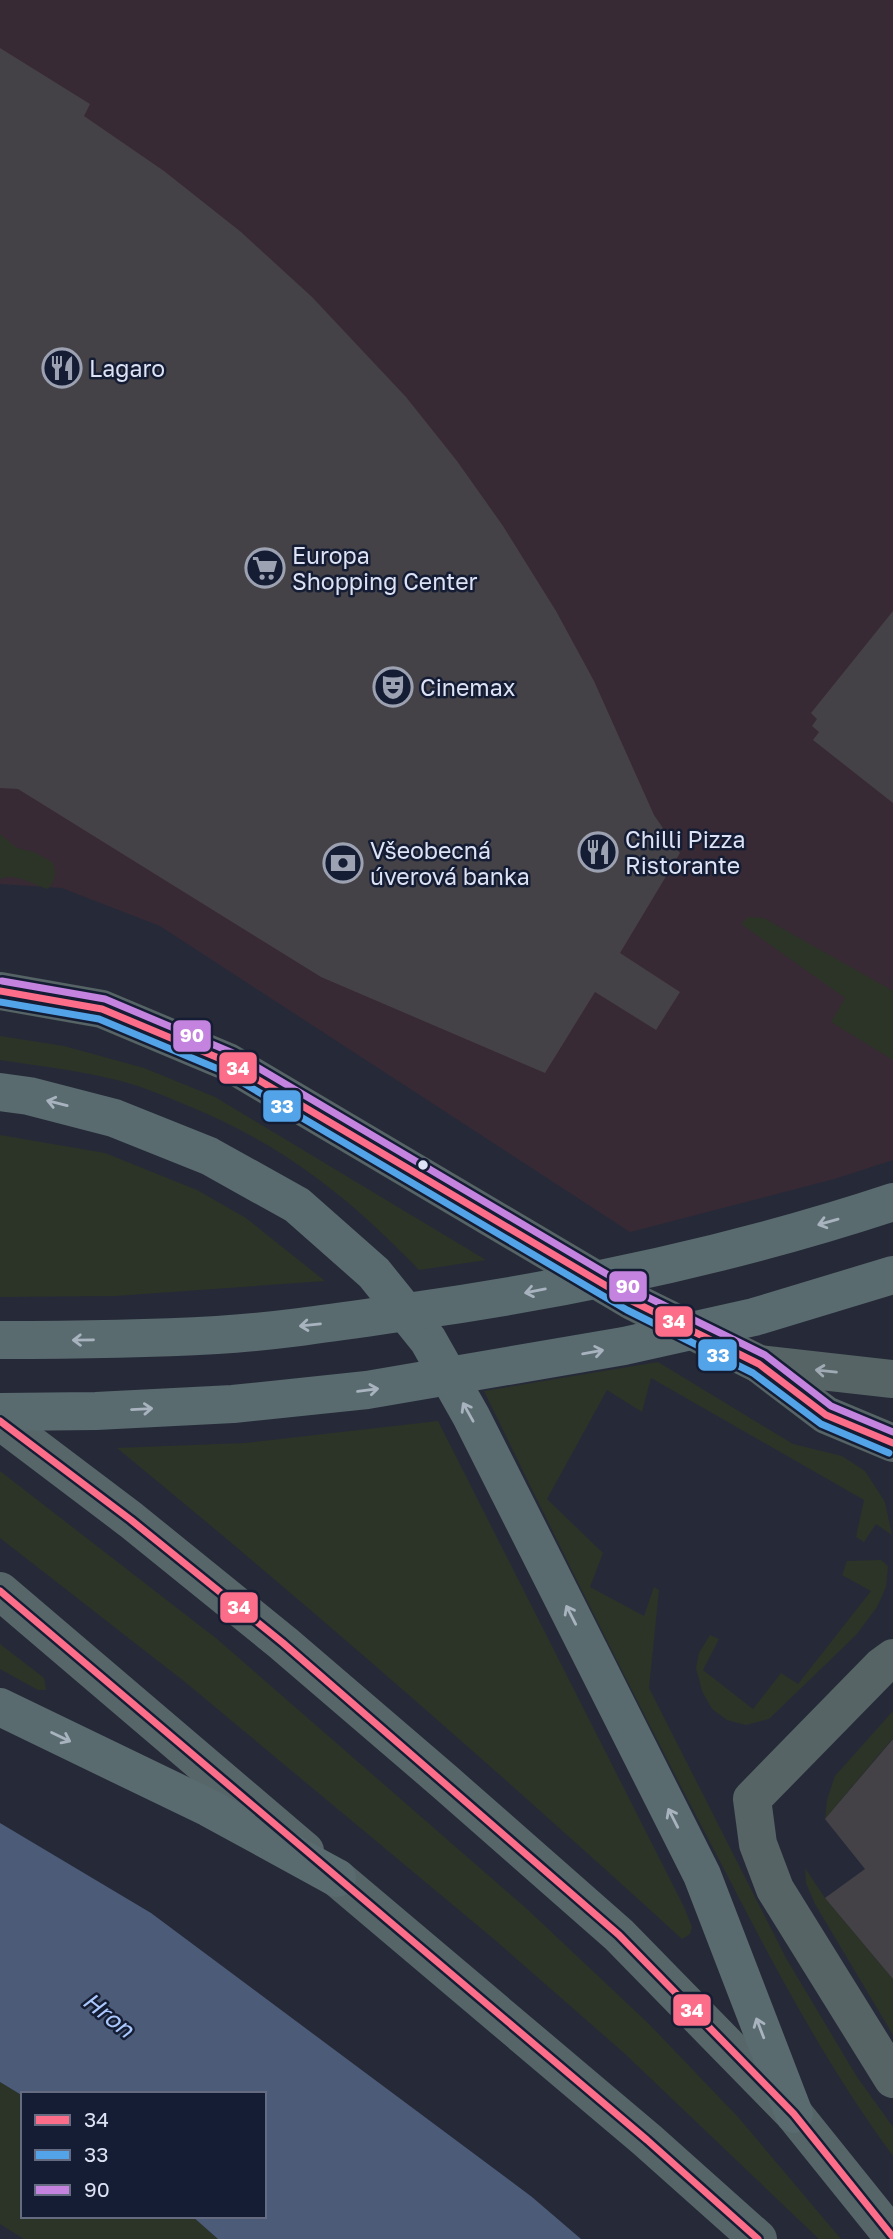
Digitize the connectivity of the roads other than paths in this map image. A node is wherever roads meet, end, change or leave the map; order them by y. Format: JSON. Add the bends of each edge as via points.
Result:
{"nodes":[{"id":1,"x":0,"y":991,"type":"edge"},
{"id":2,"x":0,"y":1092,"type":"edge"},
{"id":3,"x":893,"y":1202,"type":"edge"},
{"id":4,"x":893,"y":1275,"type":"edge"},
{"id":5,"x":0,"y":1340,"type":"edge"},
{"id":6,"x":759,"y":1364,"type":"junction"},
{"id":7,"x":893,"y":1379,"type":"edge"},
{"id":8,"x":0,"y":1412,"type":"edge"},
{"id":9,"x":0,"y":1421,"type":"edge"},
{"id":10,"x":889,"y":1447,"type":"edge"},
{"id":11,"x":0,"y":1591,"type":"edge"},
{"id":12,"x":889,"y":1656,"type":"edge"},
{"id":13,"x":0,"y":1707,"type":"edge"},
{"id":14,"x":337,"y":1878,"type":"junction"},
{"id":15,"x":893,"y":2079,"type":"edge"},
{"id":16,"x":794,"y":2114,"type":"junction"},
{"id":17,"x":893,"y":2237,"type":"edge"},
{"id":18,"x":758,"y":2239,"type":"edge"}],
"edges":[{"from":1,"to":6,"type":"street","via":[[102,1009],[228,1062],[632,1301]]},
{"from":16,"to":2,"type":"highway","one_way":true,"via":[[702,1875],[471,1416],[428,1340],[374,1273],[297,1205],[209,1156],[114,1118]]},
{"from":3,"to":5,"type":"highway","one_way":true,"bridge":true,"via":[[731,1250],[484,1302],[220,1335]]},
{"from":8,"to":4,"type":"highway","one_way":true,"bridge":true,"via":[[233,1404],[368,1390],[637,1343],[754,1317]]},
{"from":7,"to":6,"type":"street","one_way":true},
{"from":6,"to":10,"type":"street","via":[[826,1415]]},
{"from":9,"to":16,"type":"main road","via":[[283,1643],[445,1782],[619,1935]]},
{"from":11,"to":14,"type":"main road"},
{"from":12,"to":15,"type":"street","via":[[752,1799],[758,1844],[775,1889]]},
{"from":13,"to":14,"type":"highway","one_way":true,"via":[[209,1808]]},
{"from":14,"to":18,"type":"main road"},
{"from":16,"to":17,"type":"main road"}]}
